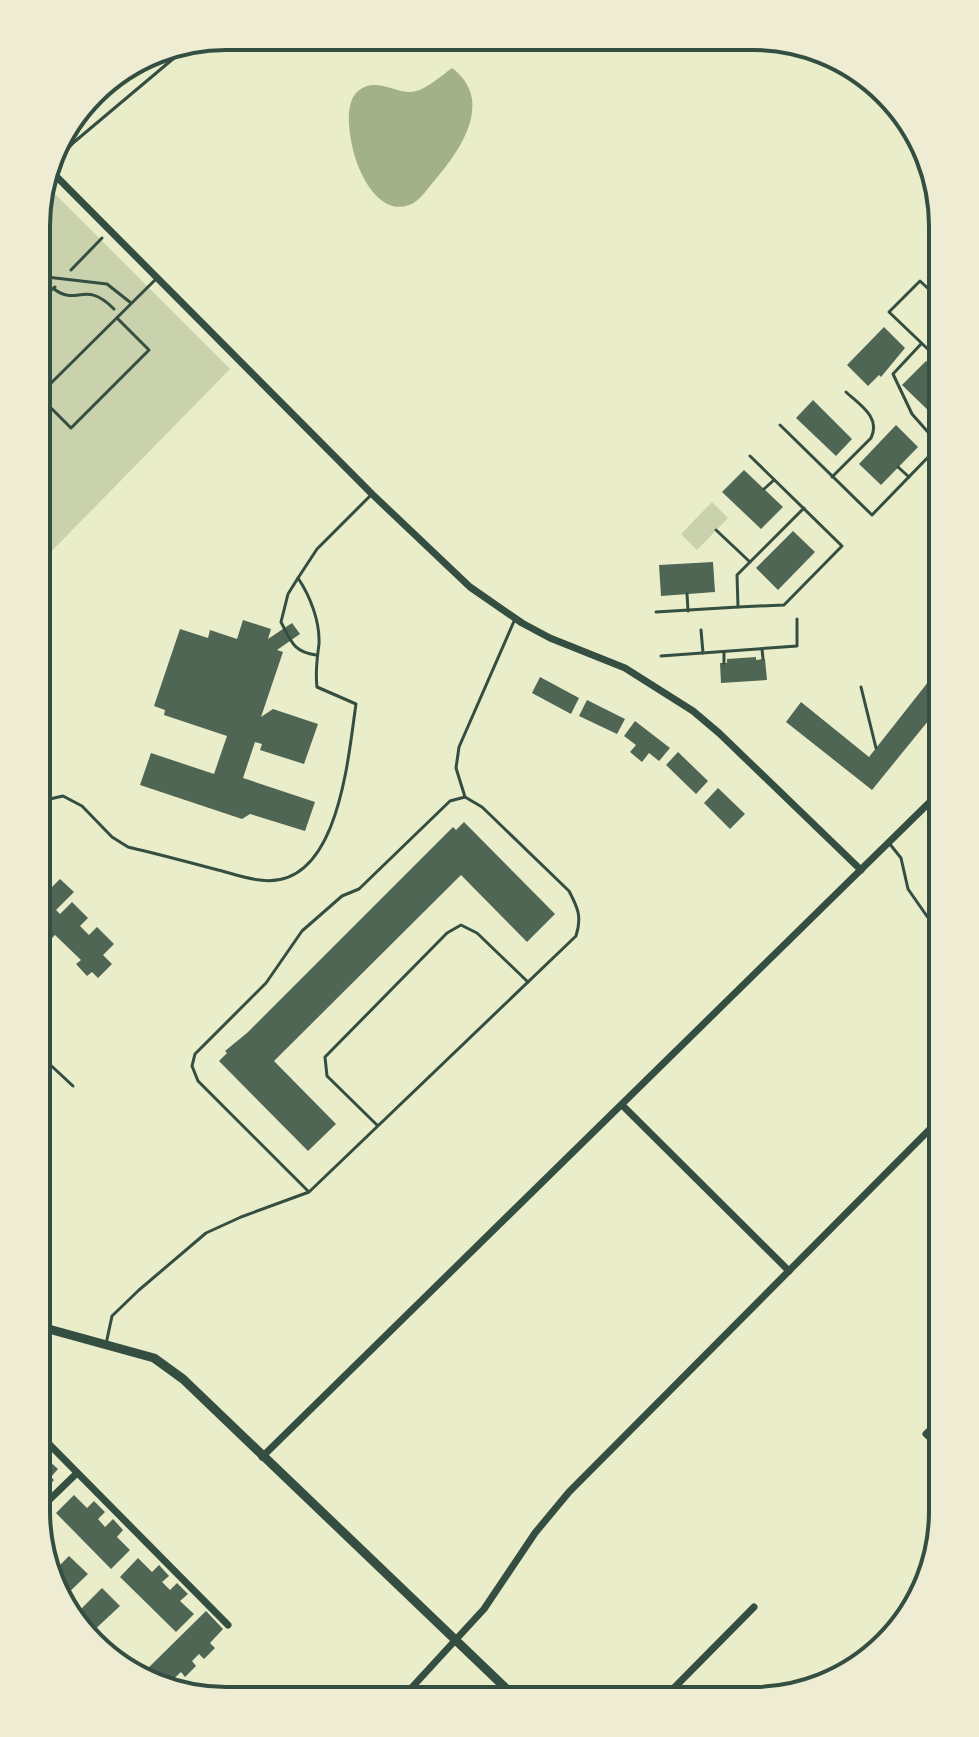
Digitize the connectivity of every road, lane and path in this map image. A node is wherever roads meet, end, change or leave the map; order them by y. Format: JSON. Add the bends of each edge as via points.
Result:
{"nodes":[{"id":1,"x":175,"y":57,"type":"edge"},
{"id":2,"x":73,"y":143,"type":"joint"},
{"id":3,"x":69,"y":147,"type":"edge"},
{"id":4,"x":57,"y":177,"type":"edge"},
{"id":5,"x":110,"y":230,"type":"junction"},
{"id":6,"x":50,"y":277,"type":"edge"},
{"id":7,"x":157,"y":277,"type":"junction"},
{"id":8,"x":64,"y":278,"type":"junction"},
{"id":9,"x":53,"y":289,"type":"junction"},
{"id":10,"x":929,"y":289,"type":"edge"},
{"id":11,"x":50,"y":291,"type":"edge"},
{"id":12,"x":131,"y":303,"type":"junction"},
{"id":13,"x":118,"y":316,"type":"junction"},
{"id":14,"x":922,"y":343,"type":"junction"},
{"id":15,"x":929,"y":350,"type":"edge"},
{"id":16,"x":888,"y":370,"type":"dead end"},
{"id":17,"x":893,"y":374,"type":"junction"},
{"id":18,"x":50,"y":385,"type":"edge"},
{"id":19,"x":846,"y":392,"type":"dead end"},
{"id":20,"x":50,"y":407,"type":"edge"},
{"id":21,"x":780,"y":425,"type":"dead end"},
{"id":22,"x":929,"y":433,"type":"edge"},
{"id":23,"x":750,"y":456,"type":"dead end"},
{"id":24,"x":929,"y":456,"type":"edge"},
{"id":25,"x":898,"y":467,"type":"dead end"},
{"id":26,"x":832,"y":477,"type":"junction"},
{"id":27,"x":909,"y":477,"type":"junction"},
{"id":28,"x":774,"y":480,"type":"junction"},
{"id":29,"x":764,"y":489,"type":"dead end"},
{"id":30,"x":372,"y":494,"type":"junction"},
{"id":31,"x":804,"y":508,"type":"junction"},
{"id":32,"x":716,"y":530,"type":"dead end"},
{"id":33,"x":750,"y":562,"type":"junction"},
{"id":34,"x":298,"y":578,"type":"junction"},
{"id":35,"x":687,"y":594,"type":"dead end"},
{"id":36,"x":738,"y":607,"type":"junction"},
{"id":37,"x":688,"y":611,"type":"junction"},
{"id":38,"x":656,"y":612,"type":"dead end"},
{"id":39,"x":515,"y":619,"type":"junction"},
{"id":40,"x":797,"y":619,"type":"dead end"},
{"id":41,"x":701,"y":630,"type":"dead end"},
{"id":42,"x":762,"y":649,"type":"junction"},
{"id":43,"x":724,"y":652,"type":"junction"},
{"id":44,"x":703,"y":653,"type":"junction"},
{"id":45,"x":316,"y":655,"type":"junction"},
{"id":46,"x":661,"y":656,"type":"dead end"},
{"id":47,"x":763,"y":659,"type":"dead end"},
{"id":48,"x":724,"y":663,"type":"dead end"},
{"id":49,"x":861,"y":687,"type":"dead end"},
{"id":50,"x":876,"y":748,"type":"dead end"},
{"id":51,"x":465,"y":797,"type":"junction"},
{"id":52,"x":50,"y":799,"type":"edge"},
{"id":53,"x":929,"y":803,"type":"edge"},
{"id":54,"x":889,"y":843,"type":"junction"},
{"id":55,"x":861,"y":870,"type":"junction"},
{"id":56,"x":929,"y":919,"type":"edge"},
{"id":57,"x":528,"y":982,"type":"junction"},
{"id":58,"x":50,"y":1065,"type":"edge"},
{"id":59,"x":73,"y":1086,"type":"dead end"},
{"id":60,"x":622,"y":1105,"type":"junction"},
{"id":61,"x":378,"y":1126,"type":"junction"},
{"id":62,"x":929,"y":1134,"type":"edge"},
{"id":63,"x":309,"y":1192,"type":"junction"},
{"id":64,"x":789,"y":1271,"type":"junction"},
{"id":65,"x":50,"y":1329,"type":"edge"},
{"id":66,"x":106,"y":1344,"type":"junction"},
{"id":67,"x":50,"y":1445,"type":"edge"},
{"id":68,"x":262,"y":1457,"type":"junction"},
{"id":69,"x":77,"y":1473,"type":"junction"},
{"id":70,"x":50,"y":1499,"type":"edge"},
{"id":71,"x":754,"y":1607,"type":"dead end"},
{"id":72,"x":228,"y":1625,"type":"dead end"},
{"id":73,"x":458,"y":1641,"type":"junction"},
{"id":74,"x":413,"y":1687,"type":"edge"},
{"id":75,"x":505,"y":1687,"type":"edge"},
{"id":76,"x":675,"y":1687,"type":"edge"}],
"edges":[{"from":1,"to":2,"type":"lane"},
{"from":2,"to":3,"type":"lane"},
{"from":4,"to":5,"type":"street"},
{"from":5,"to":7,"type":"street"},
{"from":5,"to":8,"type":"path"},
{"from":6,"to":8,"type":"lane"},
{"from":7,"to":12,"type":"lane"},
{"from":7,"to":30,"type":"street"},
{"from":8,"to":9,"type":"path"},
{"from":8,"to":12,"type":"lane","via":[[107,284]]},
{"from":9,"to":11,"type":"path"},
{"from":9,"to":13,"type":"path","via":[[70,297],[97,295]]},
{"from":10,"to":14,"type":"path","via":[[920,281],[889,312]]},
{"from":12,"to":13,"type":"lane"},
{"from":13,"to":18,"type":"lane"},
{"from":13,"to":20,"type":"lane","via":[[149,350],[71,428]]},
{"from":14,"to":15,"type":"path"},
{"from":14,"to":17,"type":"path"},
{"from":16,"to":17,"type":"path"},
{"from":17,"to":22,"type":"path","via":[[912,414]]},
{"from":19,"to":26,"type":"path","via":[[872,417],[874,432]]},
{"from":21,"to":26,"type":"path"},
{"from":23,"to":28,"type":"path"},
{"from":24,"to":27,"type":"path"},
{"from":25,"to":27,"type":"path"},
{"from":26,"to":27,"type":"path","via":[[872,515]]},
{"from":28,"to":29,"type":"path"},
{"from":28,"to":31,"type":"path"},
{"from":30,"to":34,"type":"lane","via":[[317,549]]},
{"from":30,"to":39,"type":"street","via":[[470,587]]},
{"from":31,"to":33,"type":"path"},
{"from":31,"to":36,"type":"path","via":[[842,546],[784,605]]},
{"from":32,"to":33,"type":"path"},
{"from":33,"to":36,"type":"path","via":[[737,575]]},
{"from":34,"to":45,"type":"lane","via":[[315,614]]},
{"from":34,"to":45,"type":"lane","via":[[281,622],[302,653]]},
{"from":35,"to":37,"type":"path"},
{"from":36,"to":37,"type":"path"},
{"from":37,"to":38,"type":"path"},
{"from":39,"to":51,"type":"lane","via":[[459,747],[456,768]]},
{"from":39,"to":55,"type":"street","via":[[625,668],[693,711]]},
{"from":40,"to":42,"type":"path","via":[[797,646]]},
{"from":41,"to":44,"type":"path"},
{"from":42,"to":43,"type":"path"},
{"from":42,"to":47,"type":"path"},
{"from":43,"to":44,"type":"path"},
{"from":43,"to":48,"type":"path"},
{"from":44,"to":46,"type":"path"},
{"from":45,"to":52,"type":"lane","via":[[317,687],[356,704],[344,785],[328,834],[314,859],[290,876],[262,881],[128,847],[82,806],[63,796]]},
{"from":49,"to":50,"type":"path"},
{"from":51,"to":57,"type":"lane","via":[[569,891],[578,907],[576,936]]},
{"from":51,"to":63,"type":"lane","via":[[450,801],[359,889],[342,896],[302,931],[266,983],[195,1054],[192,1066],[198,1081]]},
{"from":53,"to":54,"type":"street"},
{"from":54,"to":55,"type":"street"},
{"from":54,"to":56,"type":"lane","via":[[901,858],[908,889]]},
{"from":55,"to":60,"type":"street"},
{"from":57,"to":61,"type":"lane"},
{"from":57,"to":61,"type":"lane","via":[[477,933],[461,925],[447,933],[325,1057],[327,1076]]},
{"from":58,"to":59,"type":"lane"},
{"from":60,"to":64,"type":"street"},
{"from":60,"to":68,"type":"street"},
{"from":61,"to":63,"type":"lane"},
{"from":62,"to":64,"type":"street"},
{"from":63,"to":66,"type":"lane","via":[[206,1233],[112,1316]]},
{"from":64,"to":73,"type":"street","via":[[557,1505]]},
{"from":65,"to":66,"type":"street"},
{"from":66,"to":68,"type":"street","via":[[154,1358],[183,1379]]},
{"from":67,"to":69,"type":"street"},
{"from":68,"to":73,"type":"street"},
{"from":69,"to":70,"type":"street"},
{"from":69,"to":72,"type":"street"},
{"from":71,"to":76,"type":"street"},
{"from":73,"to":74,"type":"street"},
{"from":73,"to":75,"type":"street"}]}
